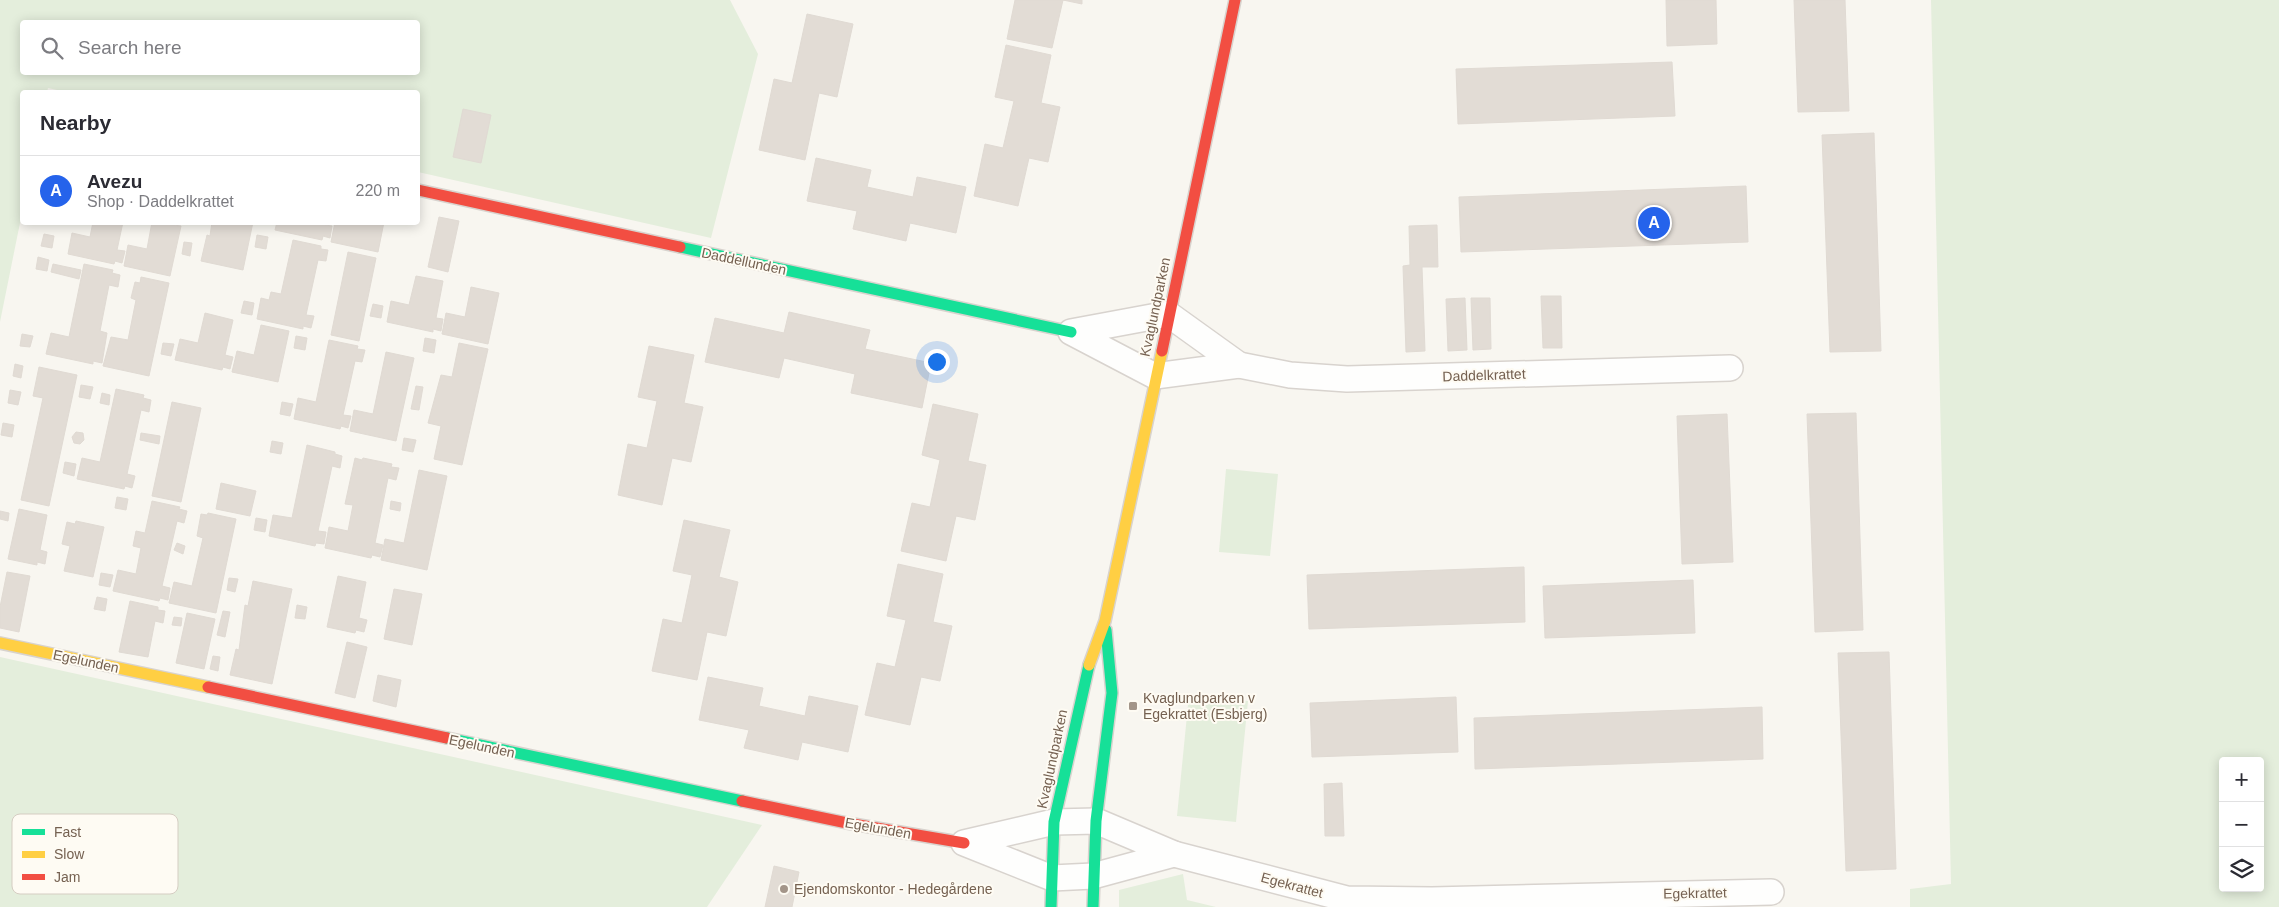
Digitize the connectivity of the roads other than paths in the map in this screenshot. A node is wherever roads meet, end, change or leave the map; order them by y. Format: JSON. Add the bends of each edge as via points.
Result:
{"nodes":[{"id":1,"x":1235,"y":0,"type":"edge"},
{"id":2,"x":420,"y":190,"type":"edge"},
{"id":3,"x":1168,"y":314,"type":"junction"},
{"id":4,"x":1071,"y":332,"type":"junction"},
{"id":5,"x":1238,"y":365,"type":"junction"},
{"id":6,"x":1730,"y":368,"type":"dead end"},
{"id":7,"x":1155,"y":376,"type":"junction"},
{"id":8,"x":1105,"y":621,"type":"junction"},
{"id":9,"x":0,"y":643,"type":"edge"},
{"id":10,"x":1096,"y":821,"type":"junction"},
{"id":11,"x":1054,"y":822,"type":"junction"},
{"id":12,"x":964,"y":844,"type":"junction"},
{"id":13,"x":1174,"y":854,"type":"junction"},
{"id":14,"x":1093,"y":876,"type":"junction"},
{"id":15,"x":1052,"y":878,"type":"junction"},
{"id":16,"x":1771,"y":892,"type":"dead end"},
{"id":17,"x":1051,"y":907,"type":"edge"},
{"id":18,"x":1093,"y":907,"type":"edge"}],
"edges":[{"from":1,"to":3,"type":"street","name":"Kvaglundparken"},
{"from":2,"to":4,"type":"street","name":"Daddellunden"},
{"from":3,"to":4,"type":"street","name":"Daddellunden"},
{"from":3,"to":5,"type":"street","name":"Daddelkrattet"},
{"from":3,"to":7,"type":"street","name":"Kvaglundparken"},
{"from":4,"to":7,"type":"street","name":"Daddellunden"},
{"from":5,"to":6,"type":"street","name":"Daddelkrattet","via":[[1290,375],[1347,379]]},
{"from":5,"to":7,"type":"street","name":"Daddelkrattet"},
{"from":7,"to":8,"type":"street","name":"Kvaglundparken"},
{"from":8,"to":10,"type":"street","name":"Kvaglundparken","via":[[1112,693]]},
{"from":8,"to":11,"type":"street","name":"Kvaglundparken","via":[[1085,675]]},
{"from":9,"to":12,"type":"street","name":"Egelunden","via":[[838,821]]},
{"from":10,"to":11,"type":"street","name":"Egelunden"},
{"from":10,"to":13,"type":"street","name":"Egekrattet"},
{"from":10,"to":14,"type":"street","name":"Kvaglundparken"},
{"from":11,"to":12,"type":"street","name":"Egelunden"},
{"from":11,"to":15,"type":"street","name":"Kvaglundparken"},
{"from":12,"to":15,"type":"street","name":"Egelunden"},
{"from":13,"to":14,"type":"street","name":"Egekrattet"},
{"from":13,"to":16,"type":"street","name":"Egekrattet","via":[[1347,899]]},
{"from":14,"to":15,"type":"street","name":"Egelunden"},
{"from":14,"to":18,"type":"street","name":"Kvaglundparken"},
{"from":15,"to":17,"type":"street","name":"Kvaglundparken"}]}
